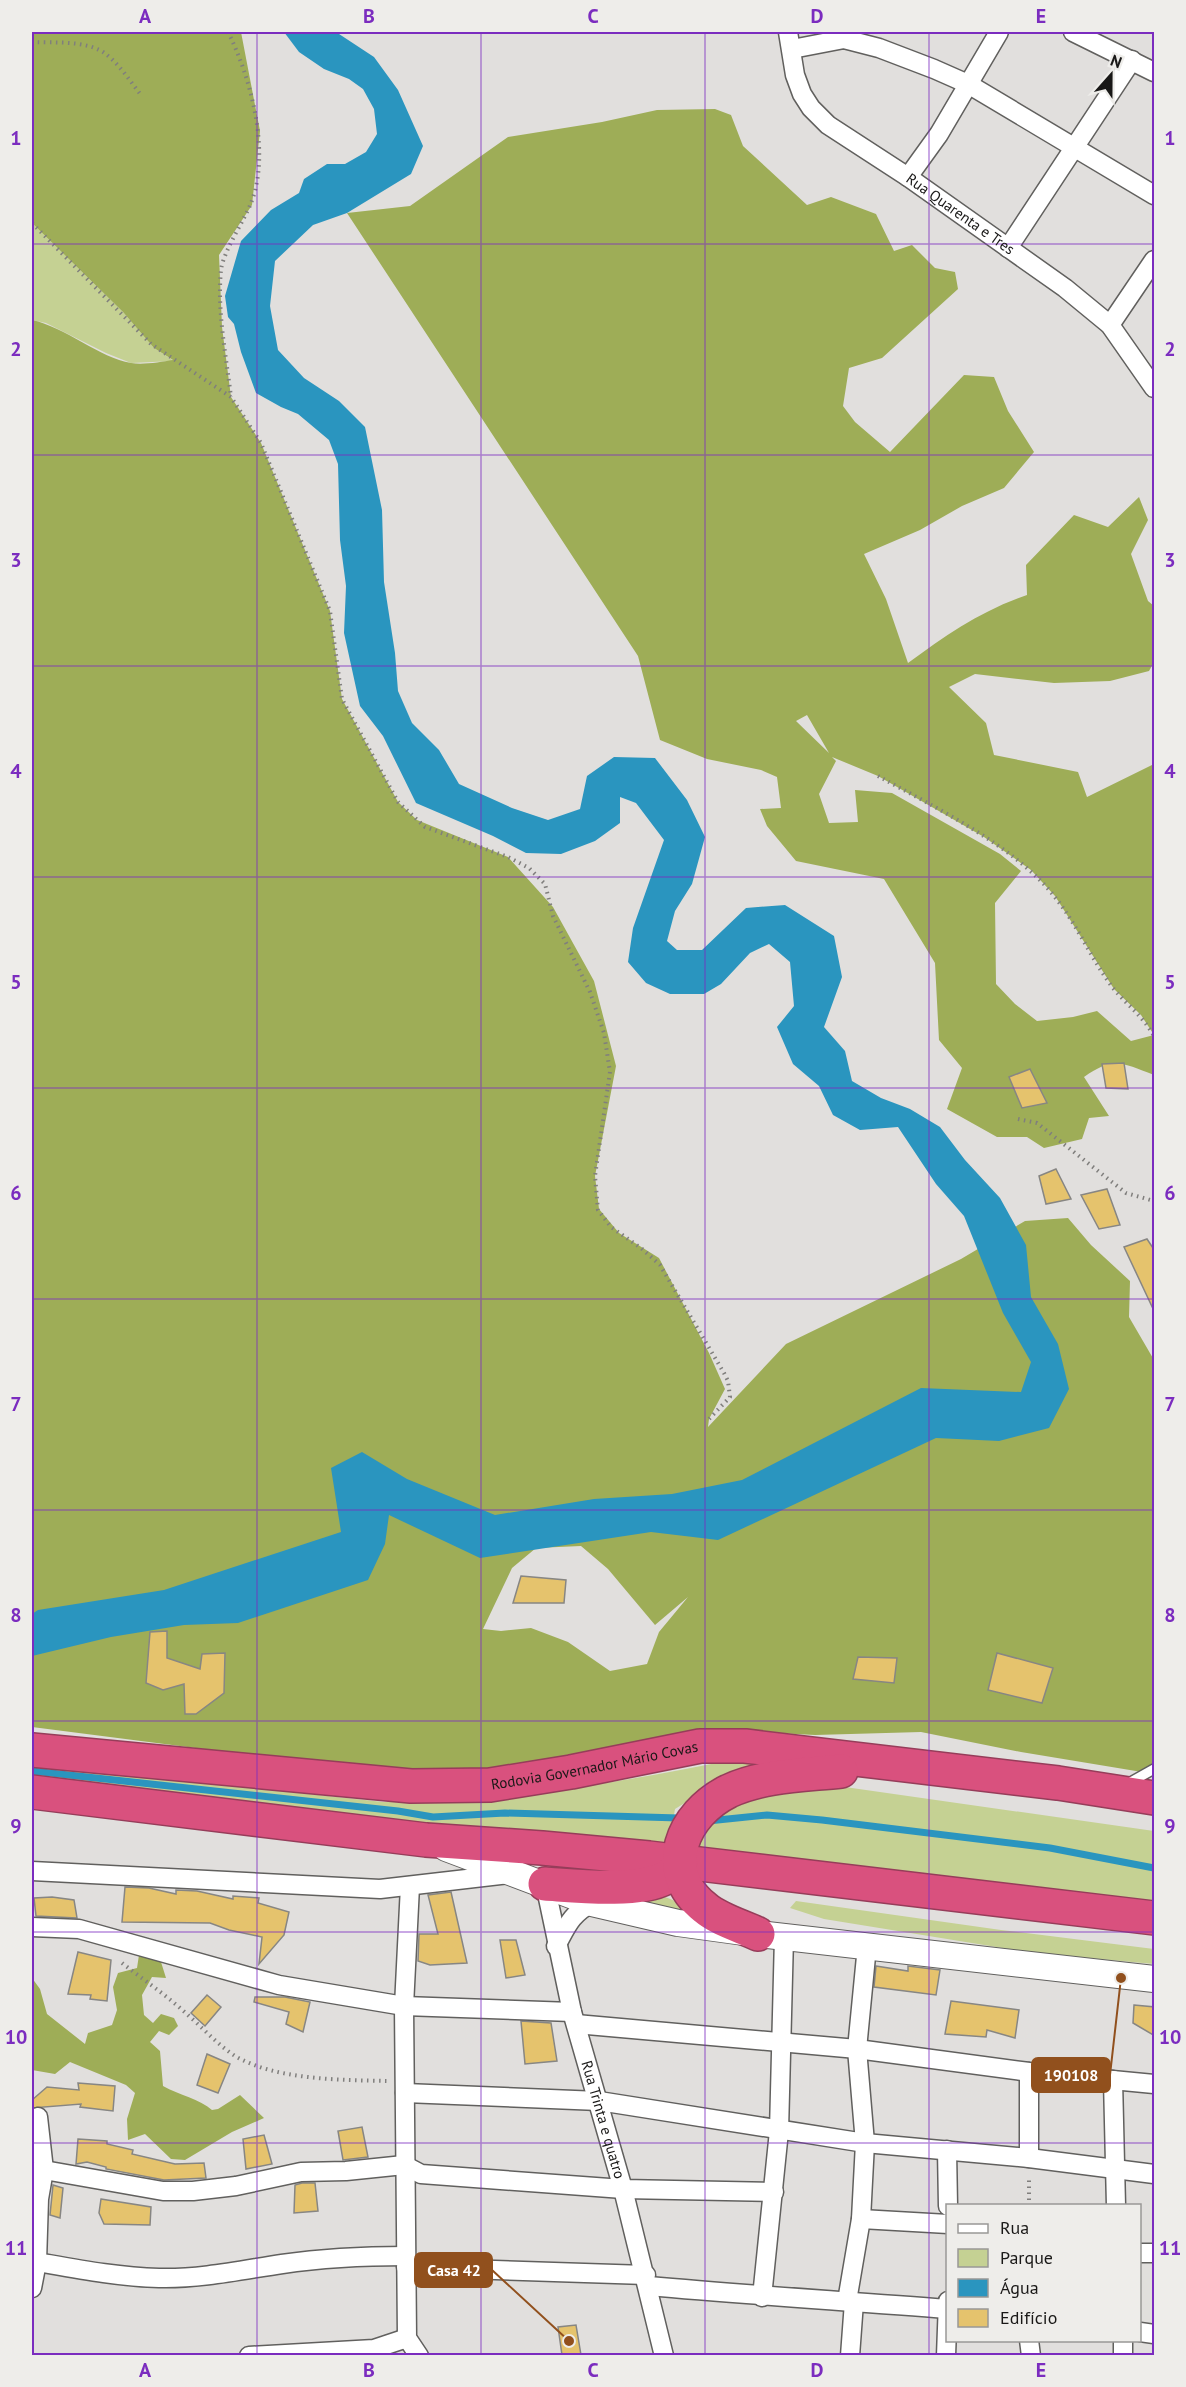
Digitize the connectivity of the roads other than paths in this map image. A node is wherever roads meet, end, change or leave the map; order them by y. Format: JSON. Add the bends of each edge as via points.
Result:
{"nodes":[{"id":1,"x":999,"y":32,"type":"edge"},
{"id":2,"x":1073,"y":32,"type":"edge"},
{"id":3,"x":845,"y":35,"type":"edge"},
{"id":4,"x":790,"y":40,"type":"edge"},
{"id":5,"x":1132,"y":60,"type":"junction"},
{"id":6,"x":1155,"y":72,"type":"edge"},
{"id":7,"x":968,"y":84,"type":"junction"},
{"id":8,"x":1074,"y":148,"type":"junction"},
{"id":9,"x":908,"y":177,"type":"junction"},
{"id":10,"x":1155,"y":195,"type":"edge"},
{"id":11,"x":1008,"y":248,"type":"junction"},
{"id":12,"x":1155,"y":260,"type":"edge"},
{"id":13,"x":1110,"y":325,"type":"junction"},
{"id":14,"x":1155,"y":388,"type":"edge"},
{"id":15,"x":32,"y":1750,"type":"edge"},
{"id":16,"x":897,"y":1765,"type":"junction"},
{"id":17,"x":1155,"y":1768,"type":"edge"},
{"id":18,"x":32,"y":1792,"type":"edge"},
{"id":19,"x":1114,"y":1792,"type":"junction"},
{"id":20,"x":1155,"y":1798,"type":"edge"},
{"id":21,"x":426,"y":1840,"type":"junction"},
{"id":22,"x":681,"y":1862,"type":"junction"},
{"id":23,"x":32,"y":1871,"type":"edge"},
{"id":24,"x":511,"y":1874,"type":"junction"},
{"id":25,"x":544,"y":1884,"type":"junction"},
{"id":26,"x":410,"y":1886,"type":"junction"},
{"id":27,"x":592,"y":1903,"type":"junction"},
{"id":28,"x":1155,"y":1918,"type":"edge"},
{"id":29,"x":32,"y":1927,"type":"edge"},
{"id":30,"x":771,"y":1936,"type":"junction"},
{"id":31,"x":556,"y":1946,"type":"junction"},
{"id":32,"x":867,"y":1946,"type":"junction"},
{"id":33,"x":1155,"y":1979,"type":"edge"},
{"id":34,"x":405,"y":2006,"type":"junction"},
{"id":35,"x":574,"y":2018,"type":"junction"},
{"id":36,"x":782,"y":2042,"type":"junction"},
{"id":37,"x":857,"y":2049,"type":"junction"},
{"id":38,"x":1029,"y":2072,"type":"junction"},
{"id":39,"x":1113,"y":2080,"type":"junction"},
{"id":40,"x":1155,"y":2084,"type":"edge"},
{"id":41,"x":406,"y":2087,"type":"junction"},
{"id":42,"x":599,"y":2101,"type":"junction"},
{"id":43,"x":38,"y":2117,"type":"dead end"},
{"id":44,"x":779,"y":2131,"type":"junction"},
{"id":45,"x":865,"y":2144,"type":"junction"},
{"id":46,"x":948,"y":2150,"type":"junction"},
{"id":47,"x":1029,"y":2158,"type":"junction"},
{"id":48,"x":404,"y":2165,"type":"junction"},
{"id":49,"x":1114,"y":2168,"type":"junction"},
{"id":50,"x":38,"y":2171,"type":"edge"},
{"id":51,"x":1155,"y":2174,"type":"edge"},
{"id":52,"x":623,"y":2188,"type":"junction"},
{"id":53,"x":774,"y":2192,"type":"junction"},
{"id":54,"x":948,"y":2204,"type":"edge"},
{"id":55,"x":1116,"y":2204,"type":"edge"},
{"id":56,"x":861,"y":2219,"type":"junction"},
{"id":57,"x":946,"y":2224,"type":"edge"},
{"id":58,"x":37,"y":2262,"type":"junction"},
{"id":59,"x":406,"y":2262,"type":"junction"},
{"id":60,"x":647,"y":2280,"type":"junction"},
{"id":61,"x":32,"y":2288,"type":"edge"},
{"id":62,"x":762,"y":2297,"type":"junction"},
{"id":63,"x":850,"y":2301,"type":"junction"},
{"id":64,"x":946,"y":2309,"type":"edge"},
{"id":65,"x":405,"y":2347,"type":"edge"},
{"id":66,"x":249,"y":2355,"type":"edge"},
{"id":67,"x":419,"y":2355,"type":"edge"},
{"id":68,"x":664,"y":2355,"type":"edge"},
{"id":69,"x":850,"y":2355,"type":"edge"}],
"edges":[{"from":1,"to":7,"type":"street"},
{"from":2,"to":5,"type":"street"},
{"from":3,"to":4,"type":"street"},
{"from":3,"to":7,"type":"street"},
{"from":4,"to":9,"type":"street","name":"Rua Quarenta e Tres","via":[[795,75],[811,108],[828,125]]},
{"from":5,"to":6,"type":"street"},
{"from":5,"to":8,"type":"street"},
{"from":7,"to":8,"type":"street"},
{"from":7,"to":9,"type":"street","via":[[939,135]]},
{"from":8,"to":10,"type":"street"},
{"from":8,"to":11,"type":"street"},
{"from":9,"to":11,"type":"street","name":"Rua Quarenta e Tres"},
{"from":11,"to":13,"type":"street","name":"Rua Quarenta e Tres"},
{"from":12,"to":13,"type":"street"},
{"from":13,"to":14,"type":"street","name":"Rua Quarenta e Tres"},
{"from":15,"to":16,"type":"highway","name":"Rodovia Governador Mário Covas","via":[[411,1786],[490,1785],[700,1746],[745,1746]]},
{"from":16,"to":19,"type":"highway","name":"Rodovia Governador Mário Covas"},
{"from":16,"to":22,"type":"highway","via":[[769,1778],[730,1791],[702,1808],[693,1819],[682,1837]]},
{"from":17,"to":19,"type":"lane"},
{"from":18,"to":21,"type":"highway"},
{"from":19,"to":20,"type":"highway","name":"Rodovia Governador Mário Covas"},
{"from":21,"to":22,"type":"highway"},
{"from":21,"to":24,"type":"main road"},
{"from":22,"to":25,"type":"highway","via":[[670,1875],[645,1884]]},
{"from":22,"to":28,"type":"highway"},
{"from":22,"to":30,"type":"highway","via":[[684,1883],[705,1909]]},
{"from":23,"to":26,"type":"street","via":[[380,1889]]},
{"from":24,"to":25,"type":"main road"},
{"from":24,"to":26,"type":"street"},
{"from":25,"to":27,"type":"main road"},
{"from":25,"to":31,"type":"street","name":"Rua Trinta e quatro"},
{"from":26,"to":34,"type":"street"},
{"from":27,"to":30,"type":"main road","via":[[678,1923]]},
{"from":27,"to":31,"type":"street","via":[[571,1918]]},
{"from":29,"to":34,"type":"street","via":[[79,1929],[279,1985]]},
{"from":30,"to":32,"type":"main road"},
{"from":30,"to":36,"type":"street"},
{"from":31,"to":35,"type":"street","name":"Rua Trinta e quatro"},
{"from":32,"to":33,"type":"main road"},
{"from":32,"to":37,"type":"street"},
{"from":34,"to":35,"type":"street"},
{"from":34,"to":41,"type":"street"},
{"from":35,"to":36,"type":"street"},
{"from":35,"to":42,"type":"street","name":"Rua Trinta e quatro"},
{"from":36,"to":37,"type":"street"},
{"from":36,"to":44,"type":"street"},
{"from":37,"to":38,"type":"street"},
{"from":37,"to":45,"type":"street"},
{"from":38,"to":39,"type":"street"},
{"from":38,"to":47,"type":"street"},
{"from":39,"to":40,"type":"street"},
{"from":39,"to":49,"type":"street"},
{"from":41,"to":42,"type":"street"},
{"from":41,"to":48,"type":"street"},
{"from":42,"to":44,"type":"street"},
{"from":42,"to":52,"type":"street","name":"Rua Trinta e quatro"},
{"from":43,"to":50,"type":"street"},
{"from":44,"to":45,"type":"street"},
{"from":44,"to":53,"type":"street"},
{"from":45,"to":46,"type":"street"},
{"from":45,"to":56,"type":"street"},
{"from":46,"to":47,"type":"street"},
{"from":46,"to":54,"type":"street"},
{"from":47,"to":49,"type":"street"},
{"from":48,"to":50,"type":"street","via":[[301,2172],[236,2186],[163,2192]]},
{"from":48,"to":52,"type":"street","via":[[421,2175]]},
{"from":48,"to":59,"type":"street"},
{"from":49,"to":51,"type":"street"},
{"from":49,"to":55,"type":"street"},
{"from":50,"to":58,"type":"street"},
{"from":52,"to":53,"type":"street"},
{"from":52,"to":60,"type":"street","name":"Rua Trinta e quatro"},
{"from":53,"to":62,"type":"street"},
{"from":56,"to":57,"type":"street"},
{"from":56,"to":63,"type":"street"},
{"from":58,"to":59,"type":"street","via":[[119,2276],[161,2278],[367,2256]]},
{"from":58,"to":61,"type":"street"},
{"from":59,"to":60,"type":"street"},
{"from":59,"to":65,"type":"street"},
{"from":60,"to":62,"type":"street"},
{"from":60,"to":68,"type":"street","name":"Rua Trinta e quatro"},
{"from":62,"to":63,"type":"street"},
{"from":63,"to":64,"type":"street"},
{"from":63,"to":69,"type":"street"},
{"from":65,"to":66,"type":"street"},
{"from":65,"to":67,"type":"street"}]}
